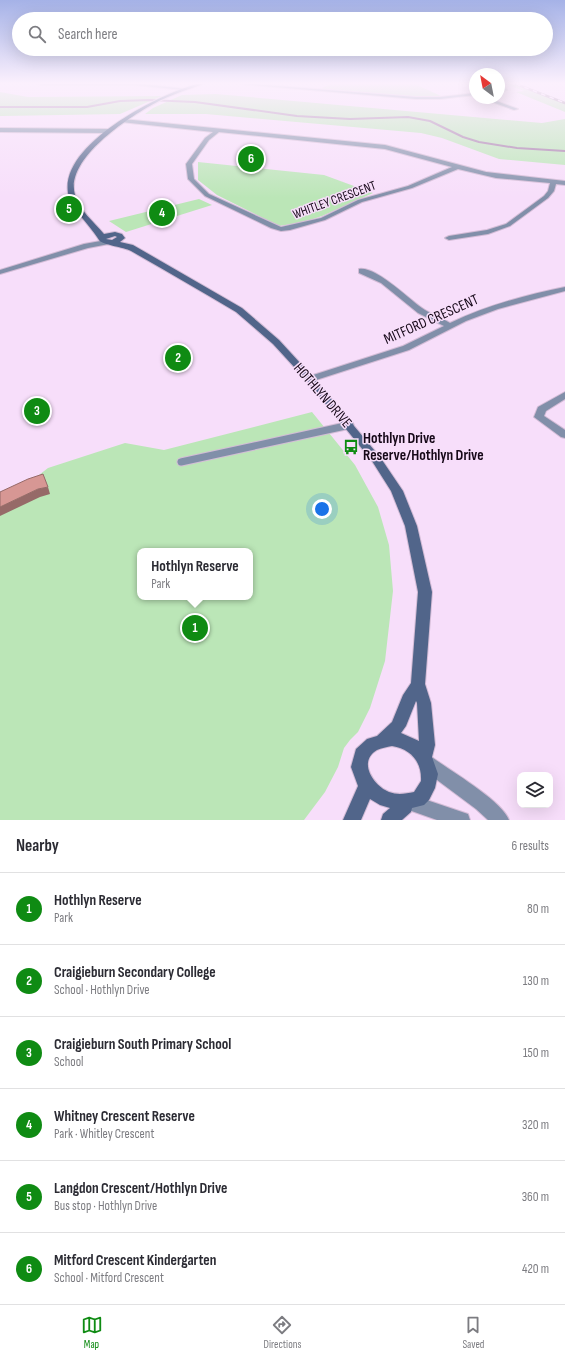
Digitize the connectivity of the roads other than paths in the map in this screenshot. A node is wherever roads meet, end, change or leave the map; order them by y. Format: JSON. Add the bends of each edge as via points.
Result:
{"nodes":[{"id":1,"x":121,"y":122,"type":"edge"},
{"id":2,"x":135,"y":122,"type":"edge"},
{"id":3,"x":1,"y":131,"type":"edge"},
{"id":4,"x":109,"y":131,"type":"junction"},
{"id":5,"x":217,"y":131,"type":"junction"},
{"id":6,"x":458,"y":168,"type":"junction"},
{"id":7,"x":553,"y":182,"type":"junction"},
{"id":8,"x":565,"y":183,"type":"edge"},
{"id":9,"x":93,"y":224,"type":"junction"},
{"id":10,"x":113,"y":234,"type":"junction"},
{"id":11,"x":121,"y":238,"type":"junction"},
{"id":12,"x":449,"y":238,"type":"dead end"},
{"id":13,"x":105,"y":240,"type":"junction"},
{"id":14,"x":130,"y":247,"type":"junction"},
{"id":15,"x":362,"y":271,"type":"dead end"},
{"id":16,"x":0,"y":272,"type":"edge"},
{"id":17,"x":565,"y":289,"type":"edge"},
{"id":18,"x":450,"y":326,"type":"junction"},
{"id":19,"x":310,"y":378,"type":"junction"},
{"id":20,"x":565,"y":395,"type":"edge"},
{"id":21,"x":350,"y":425,"type":"junction"},
{"id":22,"x":565,"y":435,"type":"edge"},
{"id":23,"x":181,"y":462,"type":"dead end"},
{"id":24,"x":418,"y":684,"type":"junction"},
{"id":25,"x":383,"y":740,"type":"junction"},
{"id":26,"x":425,"y":760,"type":"junction"},
{"id":27,"x":365,"y":789,"type":"junction"},
{"id":28,"x":409,"y":804,"type":"junction"},
{"id":29,"x":350,"y":820,"type":"edge"},
{"id":30,"x":389,"y":820,"type":"edge"},
{"id":31,"x":462,"y":820,"type":"edge"},
{"id":32,"x":501,"y":820,"type":"edge"}],
"edges":[{"from":1,"to":4,"type":"street"},
{"from":2,"to":5,"type":"street"},
{"from":3,"to":4,"type":"street"},
{"from":4,"to":9,"type":"street","via":[[84,154],[75,171],[71,193],[80,210]]},
{"from":5,"to":6,"type":"street","via":[[385,147],[412,152]]},
{"from":5,"to":6,"type":"street","name":"WHITLEY CRESCENT","via":[[207,139],[189,164],[192,181],[211,198],[281,229],[323,219],[360,201],[410,187]]},
{"from":6,"to":7,"type":"street","via":[[502,177]]},
{"from":7,"to":8,"type":"street"},
{"from":7,"to":12,"type":"street","via":[[546,197],[508,225],[488,232]]},
{"from":9,"to":10,"type":"street"},
{"from":9,"to":13,"type":"street"},
{"from":10,"to":11,"type":"street","name":"HOTHLYN DRIVE","via":[[120,235]]},
{"from":10,"to":13,"type":"street"},
{"from":11,"to":13,"type":"street"},
{"from":11,"to":14,"type":"street","name":"HOTHLYN DRIVE"},
{"from":13,"to":14,"type":"street","name":"HOTHLYN DRIVE"},
{"from":13,"to":16,"type":"street"},
{"from":14,"to":19,"type":"street","name":"HOTHLYN DRIVE","via":[[239,310],[276,342]]},
{"from":15,"to":18,"type":"street","via":[[384,280],[421,311]]},
{"from":17,"to":18,"type":"street","name":"MITFORD CRESCENT","via":[[494,306]]},
{"from":18,"to":19,"type":"street","name":"MITFORD CRESCENT","via":[[407,348]]},
{"from":19,"to":21,"type":"street","name":"HOTHLYN DRIVE"},
{"from":20,"to":22,"type":"street","via":[[542,409],[539,417]]},
{"from":21,"to":23,"type":"lane"},
{"from":21,"to":24,"type":"street","name":"HOTHLYN DRIVE","via":[[397,490],[410,526],[425,592]]},
{"from":24,"to":25,"type":"street","name":"HOTHLYN DRIVE","via":[[408,700],[398,726]]},
{"from":24,"to":26,"type":"street","name":"HOTHLYN DRIVE","via":[[424,703],[427,745]]},
{"from":25,"to":26,"type":"street","via":[[401,740],[418,750]]},
{"from":25,"to":27,"type":"street","via":[[367,747],[359,762],[360,780]]},
{"from":26,"to":28,"type":"street","via":[[429,767],[428,788],[421,797]]},
{"from":26,"to":32,"type":"street"},
{"from":27,"to":28,"type":"street","via":[[383,803],[394,806]]},
{"from":27,"to":29,"type":"street"},
{"from":28,"to":30,"type":"street"},
{"from":28,"to":31,"type":"street"}]}
